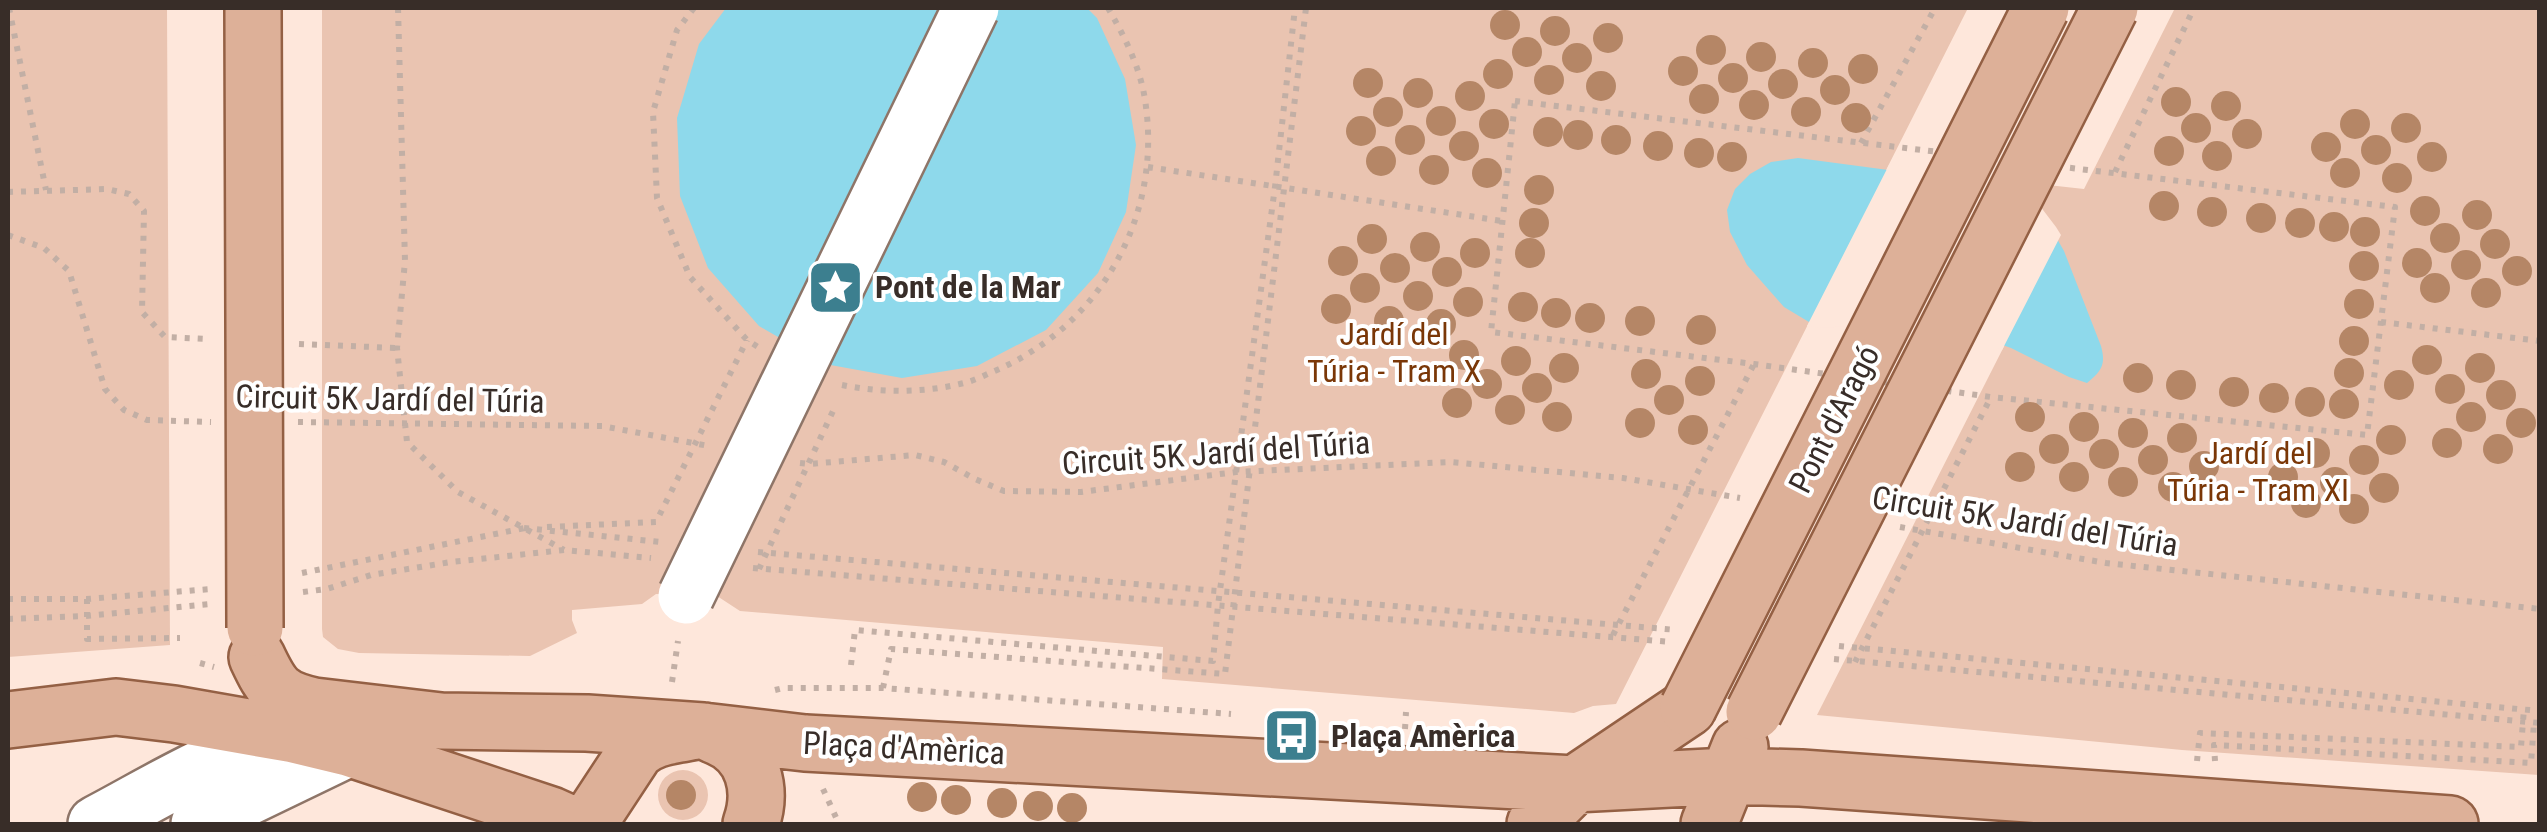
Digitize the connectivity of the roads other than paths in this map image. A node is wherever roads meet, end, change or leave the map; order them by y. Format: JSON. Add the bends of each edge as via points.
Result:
{"nodes":[{"id":1,"x":253,"y":8,"type":"edge"},
{"id":2,"x":971,"y":8,"type":"edge"},
{"id":3,"x":2042,"y":8,"type":"edge"},
{"id":4,"x":2110,"y":8,"type":"edge"},
{"id":5,"x":674,"y":577,"type":"road end"},
{"id":6,"x":242,"y":620,"type":"junction"},
{"id":7,"x":8,"y":720,"type":"edge"},
{"id":8,"x":440,"y":721,"type":"junction"},
{"id":9,"x":702,"y":731,"type":"junction"},
{"id":10,"x":265,"y":737,"type":"junction"},
{"id":11,"x":348,"y":748,"type":"junction"},
{"id":12,"x":1575,"y":784,"type":"junction"},
{"id":13,"x":1719,"y":800,"type":"edge"},
{"id":14,"x":2199,"y":800,"type":"edge"},
{"id":15,"x":225,"y":817,"type":"edge"},
{"id":16,"x":96,"y":824,"type":"edge"},
{"id":17,"x":572,"y":824,"type":"edge"},
{"id":18,"x":588,"y":824,"type":"edge"},
{"id":19,"x":751,"y":824,"type":"edge"},
{"id":20,"x":1535,"y":824,"type":"edge"},
{"id":21,"x":2447,"y":824,"type":"edge"}],
"edges":[{"from":1,"to":6,"type":"main road","bridge":true},
{"from":2,"to":5,"type":"street","bridge":true},
{"from":3,"to":12,"type":"main road","name":"Pont d'Aragó","bridge":true,"via":[[1688,708]]},
{"from":4,"to":13,"type":"main road","name":"Pont d'Aragó","bridge":true,"via":[[1754,712]]},
{"from":6,"to":8,"type":"main road","name":"Plaça d'Amèrica","via":[[268,682],[294,702]]},
{"from":6,"to":10,"type":"main road"},
{"from":7,"to":10,"type":"main road","via":[[116,707]]},
{"from":8,"to":9,"type":"main road","name":"Plaça d'Amèrica"},
{"from":8,"to":10,"type":"street"},
{"from":8,"to":11,"type":"street"},
{"from":9,"to":12,"type":"main road","name":"Plaça d'Amèrica","via":[[804,743]]},
{"from":9,"to":18,"type":"main road","via":[[658,738],[636,751]]},
{"from":9,"to":19,"type":"main road","via":[[743,752],[756,786]]},
{"from":10,"to":11,"type":"main road"},
{"from":10,"to":15,"type":"street"},
{"from":10,"to":16,"type":"street"},
{"from":11,"to":15,"type":"street"},
{"from":11,"to":17,"type":"main road"},
{"from":12,"to":13,"type":"main road","name":"Plaça d'Amèrica"},
{"from":12,"to":20,"type":"main road"},
{"from":13,"to":14,"type":"main road","name":"Plaça d'Amèrica","via":[[1801,778]]},
{"from":14,"to":21,"type":"main road","name":"Plaça d'Amèrica"}]}
